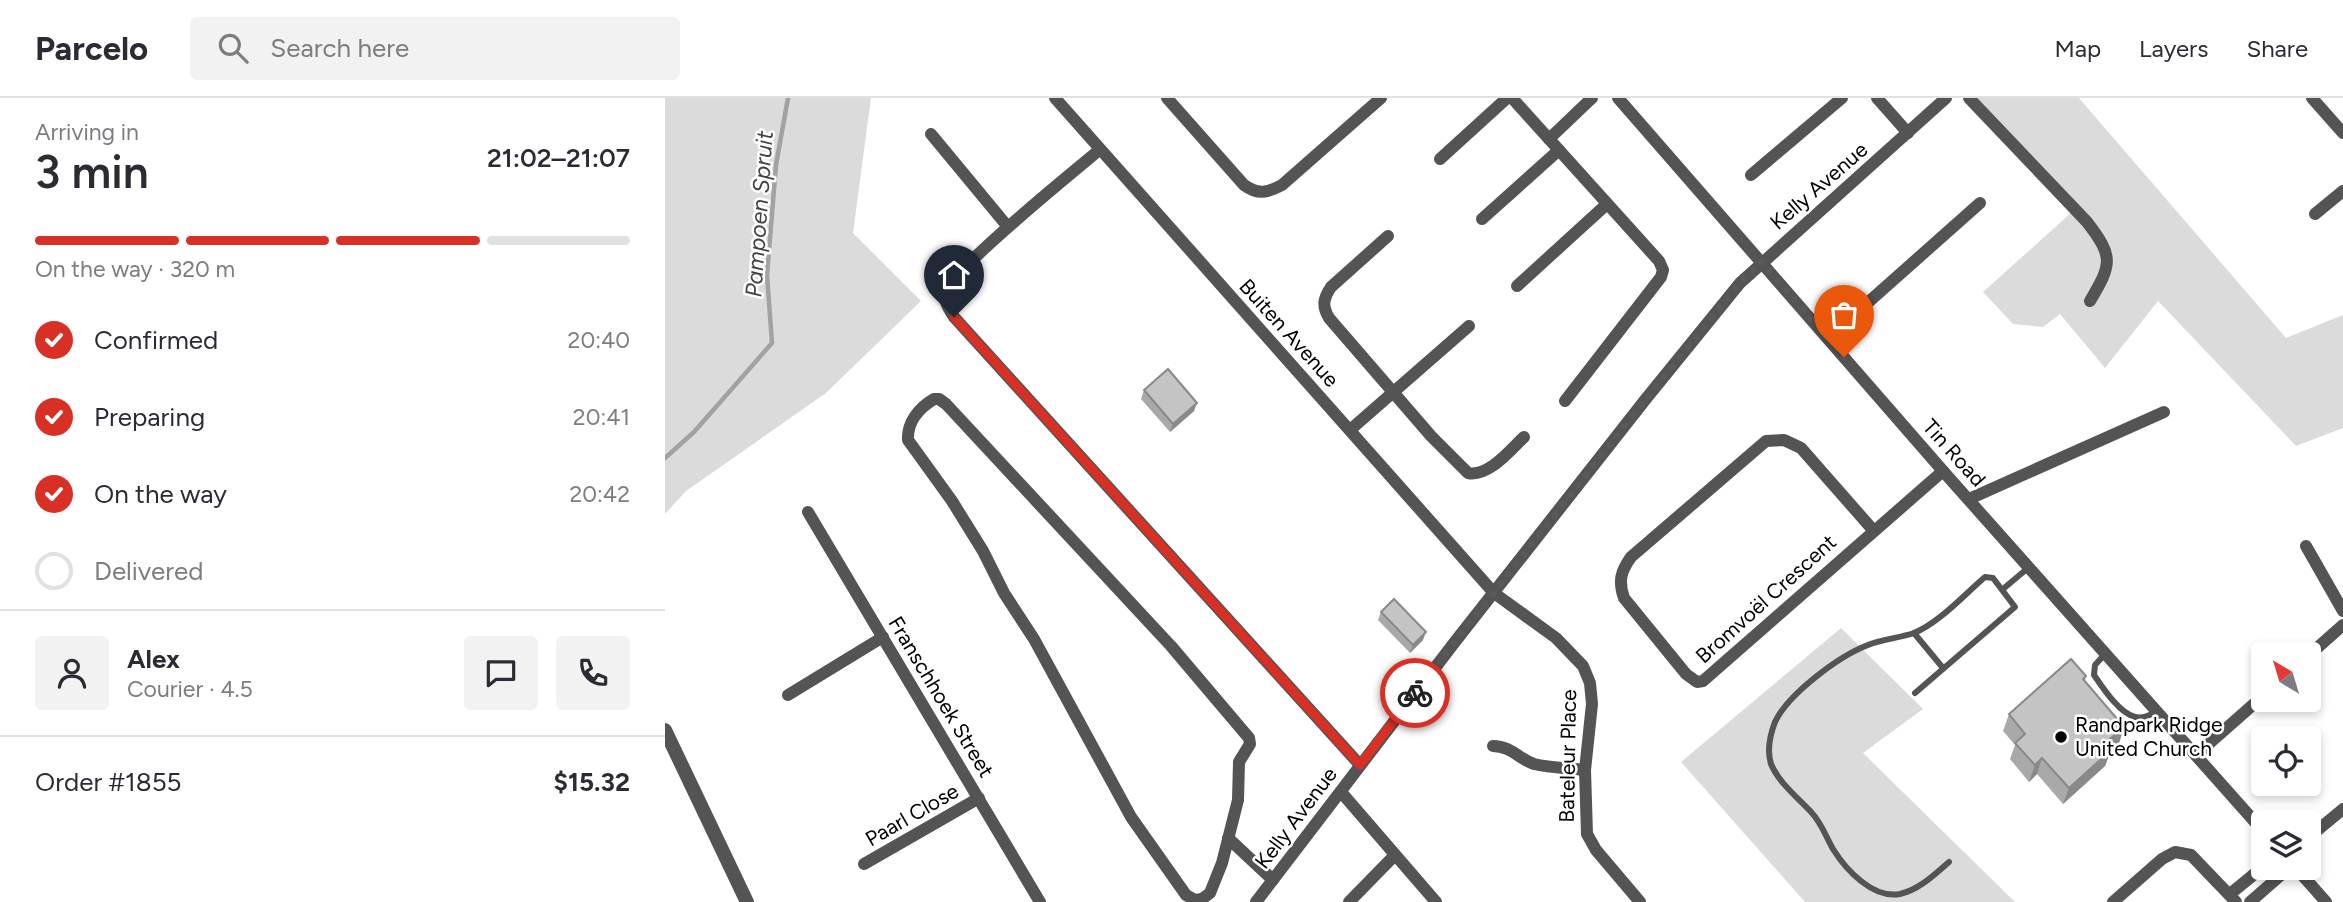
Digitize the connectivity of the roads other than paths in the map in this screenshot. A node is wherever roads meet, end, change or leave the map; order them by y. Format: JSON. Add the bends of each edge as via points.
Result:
{"nodes":[{"id":1,"x":1055,"y":98,"type":"edge"},
{"id":2,"x":1167,"y":98,"type":"edge"},
{"id":3,"x":1381,"y":98,"type":"edge"},
{"id":4,"x":1509,"y":98,"type":"edge"},
{"id":5,"x":1592,"y":98,"type":"edge"},
{"id":6,"x":1618,"y":98,"type":"edge"},
{"id":7,"x":1842,"y":98,"type":"edge"},
{"id":8,"x":1877,"y":98,"type":"edge"},
{"id":9,"x":1946,"y":98,"type":"edge"},
{"id":10,"x":1969,"y":98,"type":"edge"},
{"id":11,"x":2312,"y":98,"type":"edge"},
{"id":12,"x":931,"y":134,"type":"dead end"},
{"id":13,"x":1908,"y":134,"type":"junction"},
{"id":14,"x":2343,"y":134,"type":"edge"},
{"id":15,"x":1549,"y":139,"type":"junction"},
{"id":16,"x":1099,"y":150,"type":"junction"},
{"id":17,"x":1559,"y":150,"type":"junction"},
{"id":18,"x":1440,"y":159,"type":"dead end"},
{"id":19,"x":1751,"y":175,"type":"dead end"},
{"id":20,"x":2343,"y":191,"type":"edge"},
{"id":21,"x":1980,"y":203,"type":"dead end"},
{"id":22,"x":1607,"y":204,"type":"junction"},
{"id":23,"x":2315,"y":214,"type":"dead end"},
{"id":24,"x":1482,"y":219,"type":"dead end"},
{"id":25,"x":1008,"y":227,"type":"junction"},
{"id":26,"x":1388,"y":236,"type":"dead end"},
{"id":27,"x":1761,"y":261,"type":"junction"},
{"id":28,"x":1517,"y":286,"type":"dead end"},
{"id":29,"x":2090,"y":301,"type":"dead end"},
{"id":30,"x":1469,"y":326,"type":"dead end"},
{"id":31,"x":1828,"y":338,"type":"junction"},
{"id":32,"x":1394,"y":393,"type":"junction"},
{"id":33,"x":1565,"y":401,"type":"dead end"},
{"id":34,"x":2164,"y":412,"type":"dead end"},
{"id":35,"x":1350,"y":430,"type":"junction"},
{"id":36,"x":1524,"y":438,"type":"dead end"},
{"id":37,"x":1943,"y":471,"type":"junction"},
{"id":38,"x":1969,"y":499,"type":"junction"},
{"id":39,"x":808,"y":512,"type":"dead end"},
{"id":40,"x":1873,"y":530,"type":"junction"},
{"id":41,"x":2306,"y":546,"type":"dead end"},
{"id":42,"x":2029,"y":567,"type":"junction"},
{"id":43,"x":2003,"y":589,"type":"junction"},
{"id":44,"x":1494,"y":593,"type":"junction"},
{"id":45,"x":2343,"y":611,"type":"edge"},
{"id":46,"x":2343,"y":625,"type":"edge"},
{"id":47,"x":1914,"y":633,"type":"junction"},
{"id":48,"x":883,"y":637,"type":"junction"},
{"id":49,"x":2321,"y":644,"type":"edge"},
{"id":50,"x":2106,"y":653,"type":"junction"},
{"id":51,"x":1943,"y":668,"type":"junction"},
{"id":52,"x":1915,"y":693,"type":"dead end"},
{"id":53,"x":788,"y":695,"type":"dead end"},
{"id":54,"x":2251,"y":707,"type":"edge"},
{"id":55,"x":2157,"y":711,"type":"junction"},
{"id":56,"x":665,"y":730,"type":"edge"},
{"id":57,"x":1493,"y":746,"type":"dead end"},
{"id":58,"x":2196,"y":755,"type":"junction"},
{"id":59,"x":1360,"y":765,"type":"junction"},
{"id":60,"x":1585,"y":770,"type":"junction"},
{"id":61,"x":1341,"y":792,"type":"junction"},
{"id":62,"x":979,"y":798,"type":"junction"},
{"id":63,"x":2343,"y":808,"type":"edge"},
{"id":64,"x":2251,"y":817,"type":"edge"},
{"id":65,"x":2321,"y":827,"type":"edge"},
{"id":66,"x":1228,"y":838,"type":"junction"},
{"id":67,"x":1395,"y":855,"type":"junction"},
{"id":68,"x":1949,"y":862,"type":"dead end"},
{"id":69,"x":864,"y":864,"type":"dead end"},
{"id":70,"x":2251,"y":879,"type":"edge"},
{"id":71,"x":1273,"y":880,"type":"junction"},
{"id":72,"x":2275,"y":880,"type":"edge"},
{"id":73,"x":2307,"y":880,"type":"edge"},
{"id":74,"x":2233,"y":898,"type":"edge"},
{"id":75,"x":747,"y":902,"type":"edge"},
{"id":76,"x":1040,"y":902,"type":"edge"},
{"id":77,"x":1256,"y":902,"type":"edge"},
{"id":78,"x":1349,"y":902,"type":"edge"},
{"id":79,"x":1436,"y":902,"type":"edge"},
{"id":80,"x":1640,"y":902,"type":"edge"},
{"id":81,"x":2113,"y":902,"type":"edge"},
{"id":82,"x":2250,"y":902,"type":"edge"},
{"id":83,"x":2326,"y":902,"type":"edge"}],
"edges":[{"from":1,"to":16,"type":"street","name":"Buiten Avenue"},
{"from":2,"to":3,"type":"street","via":[[1244,185],[1261,193],[1282,184]]},
{"from":4,"to":15,"type":"street"},
{"from":4,"to":18,"type":"street"},
{"from":5,"to":15,"type":"street"},
{"from":6,"to":27,"type":"street","name":"Tin Road"},
{"from":7,"to":19,"type":"street"},
{"from":8,"to":13,"type":"street"},
{"from":9,"to":13,"type":"street","name":"Kelly Avenue"},
{"from":10,"to":29,"type":"street","via":[[2098,236],[2108,263]]},
{"from":11,"to":14,"type":"street"},
{"from":12,"to":25,"type":"street"},
{"from":13,"to":27,"type":"street","name":"Kelly Avenue"},
{"from":15,"to":17,"type":"street"},
{"from":16,"to":25,"type":"street"},
{"from":16,"to":35,"type":"street","name":"Buiten Avenue"},
{"from":17,"to":22,"type":"street"},
{"from":17,"to":24,"type":"street"},
{"from":20,"to":23,"type":"street"},
{"from":21,"to":31,"type":"street"},
{"from":22,"to":28,"type":"street"},
{"from":22,"to":33,"type":"street","via":[[1663,270]]},
{"from":25,"to":59,"type":"street","via":[[948,287],[946,304],[954,317]]},
{"from":26,"to":32,"type":"street","via":[[1331,288],[1324,308]]},
{"from":27,"to":31,"type":"street","name":"Tin Road"},
{"from":27,"to":44,"type":"street","name":"Kelly Avenue","via":[[1679,357]]},
{"from":30,"to":32,"type":"street"},
{"from":31,"to":37,"type":"street","name":"Tin Road"},
{"from":32,"to":35,"type":"street"},
{"from":32,"to":36,"type":"street","via":[[1472,474],[1485,471]]},
{"from":34,"to":38,"type":"street"},
{"from":35,"to":44,"type":"street","name":"Buiten Avenue"},
{"from":37,"to":38,"type":"street","name":"Tin Road"},
{"from":37,"to":40,"type":"street","name":"Bromvoël Crescent"},
{"from":38,"to":42,"type":"street","name":"Tin Road"},
{"from":39,"to":48,"type":"street","name":"Franschhoek Street"},
{"from":40,"to":40,"type":"street","name":"Bromvoël Crescent","via":[[1703,681],[1691,679],[1678,666],[1624,598],[1620,584],[1631,557],[1766,441],[1784,440],[1801,448]]},
{"from":41,"to":45,"type":"street"},
{"from":42,"to":43,"type":"lane"},
{"from":42,"to":50,"type":"street","name":"Tin Road"},
{"from":43,"to":47,"type":"lane","via":[[1993,578],[1985,577]]},
{"from":43,"to":51,"type":"lane","via":[[2015,607]]},
{"from":44,"to":59,"type":"street","name":"Kelly Avenue"},
{"from":44,"to":60,"type":"street","name":"Bateleur Place","via":[[1556,638],[1583,666],[1592,704]]},
{"from":46,"to":49,"type":"street"},
{"from":47,"to":51,"type":"lane"},
{"from":47,"to":68,"type":"lane","via":[[1869,644],[1815,678],[1776,720],[1769,741],[1771,763],[1826,831],[1833,849],[1866,886],[1900,894],[1921,885]]},
{"from":48,"to":53,"type":"street"},
{"from":48,"to":62,"type":"street","name":"Franschhoek Street"},
{"from":50,"to":55,"type":"street","name":"Tin Road"},
{"from":50,"to":55,"type":"lane","via":[[2095,665],[2094,675],[2122,708],[2136,717]]},
{"from":51,"to":52,"type":"lane"},
{"from":54,"to":58,"type":"street"},
{"from":55,"to":58,"type":"street","name":"Tin Road"},
{"from":56,"to":75,"type":"street"},
{"from":57,"to":60,"type":"street","via":[[1505,747],[1539,765]]},
{"from":58,"to":64,"type":"street","name":"Tin Road"},
{"from":59,"to":61,"type":"street","name":"Kelly Avenue"},
{"from":60,"to":80,"type":"street","name":"Bateleur Place","via":[[1589,840]]},
{"from":61,"to":67,"type":"street"},
{"from":61,"to":71,"type":"street","name":"Kelly Avenue"},
{"from":62,"to":69,"type":"street","name":"Paarl Close"},
{"from":62,"to":76,"type":"street","name":"Franschhoek Street"},
{"from":63,"to":65,"type":"street"},
{"from":66,"to":66,"type":"street","via":[[1210,893],[1202,899],[1189,897],[1131,817],[983,551],[908,440],[912,421],[930,401],[939,399],[946,404],[1146,618],[1248,735],[1250,744],[1239,762],[1238,800]]},
{"from":66,"to":71,"type":"street"},
{"from":67,"to":78,"type":"street"},
{"from":67,"to":79,"type":"street"},
{"from":70,"to":74,"type":"street"},
{"from":71,"to":77,"type":"street","name":"Kelly Avenue"},
{"from":72,"to":82,"type":"street"},
{"from":73,"to":83,"type":"street"},
{"from":74,"to":81,"type":"street","via":[[2191,855],[2175,852]]}]}
